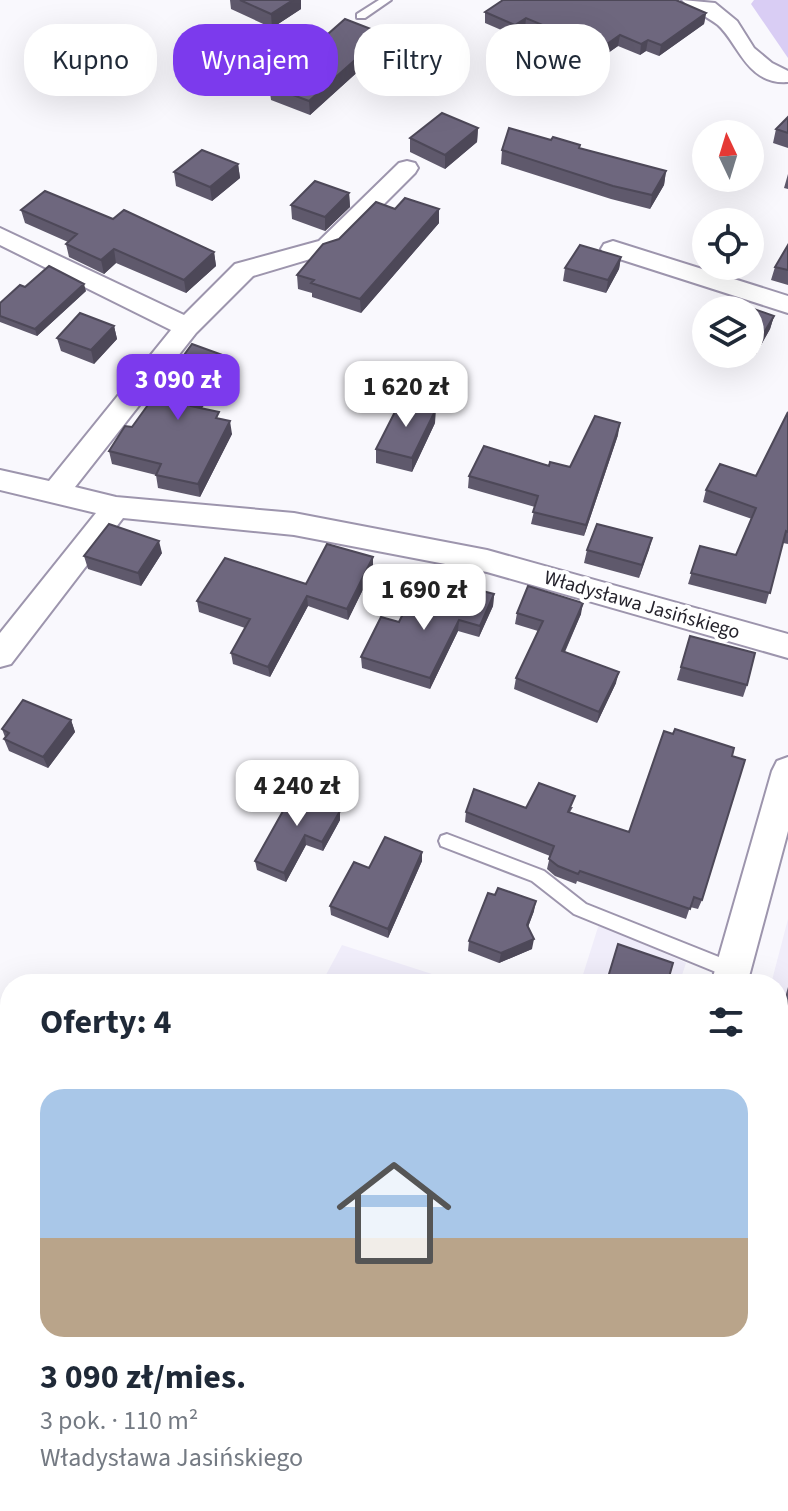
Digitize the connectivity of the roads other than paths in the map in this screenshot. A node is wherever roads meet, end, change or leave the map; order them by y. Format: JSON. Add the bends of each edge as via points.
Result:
{"nodes":[{"id":1,"x":386,"y":0,"type":"edge"},
{"id":2,"x":692,"y":0,"type":"edge"},
{"id":3,"x":726,"y":0,"type":"edge"},
{"id":4,"x":361,"y":16,"type":"dead end"},
{"id":5,"x":786,"y":79,"type":"edge"},
{"id":6,"x":407,"y":168,"type":"dead end"},
{"id":7,"x":0,"y":236,"type":"edge"},
{"id":8,"x":613,"y":249,"type":"dead end"},
{"id":9,"x":788,"y":305,"type":"edge"},
{"id":10,"x":187,"y":327,"type":"junction"},
{"id":11,"x":0,"y":480,"type":"edge"},
{"id":12,"x":54,"y":494,"type":"junction"},
{"id":13,"x":116,"y":507,"type":"junction"},
{"id":14,"x":788,"y":646,"type":"edge"},
{"id":15,"x":0,"y":655,"type":"edge"},
{"id":16,"x":788,"y":771,"type":"edge"},
{"id":17,"x":447,"y":841,"type":"dead end"},
{"id":18,"x":724,"y":974,"type":"edge"},
{"id":19,"x":732,"y":974,"type":"edge"}],
"edges":[{"from":1,"to":4,"type":"lane"},
{"from":2,"to":5,"type":"street","via":[[730,25],[746,52],[764,68]]},
{"from":3,"to":5,"type":"street","via":[[746,17]]},
{"from":6,"to":10,"type":"street","via":[[328,246],[244,270]]},
{"from":7,"to":10,"type":"street"},
{"from":8,"to":9,"type":"street"},
{"from":10,"to":12,"type":"street"},
{"from":11,"to":12,"type":"street","name":"Władysława Jasińskiego"},
{"from":12,"to":13,"type":"street","name":"Władysława Jasińskiego"},
{"from":13,"to":14,"type":"street","name":"Władysława Jasińskiego","via":[[294,524],[487,561]]},
{"from":13,"to":15,"type":"street"},
{"from":16,"to":19,"type":"street"},
{"from":17,"to":18,"type":"lane","via":[[538,876],[580,909]]}]}
